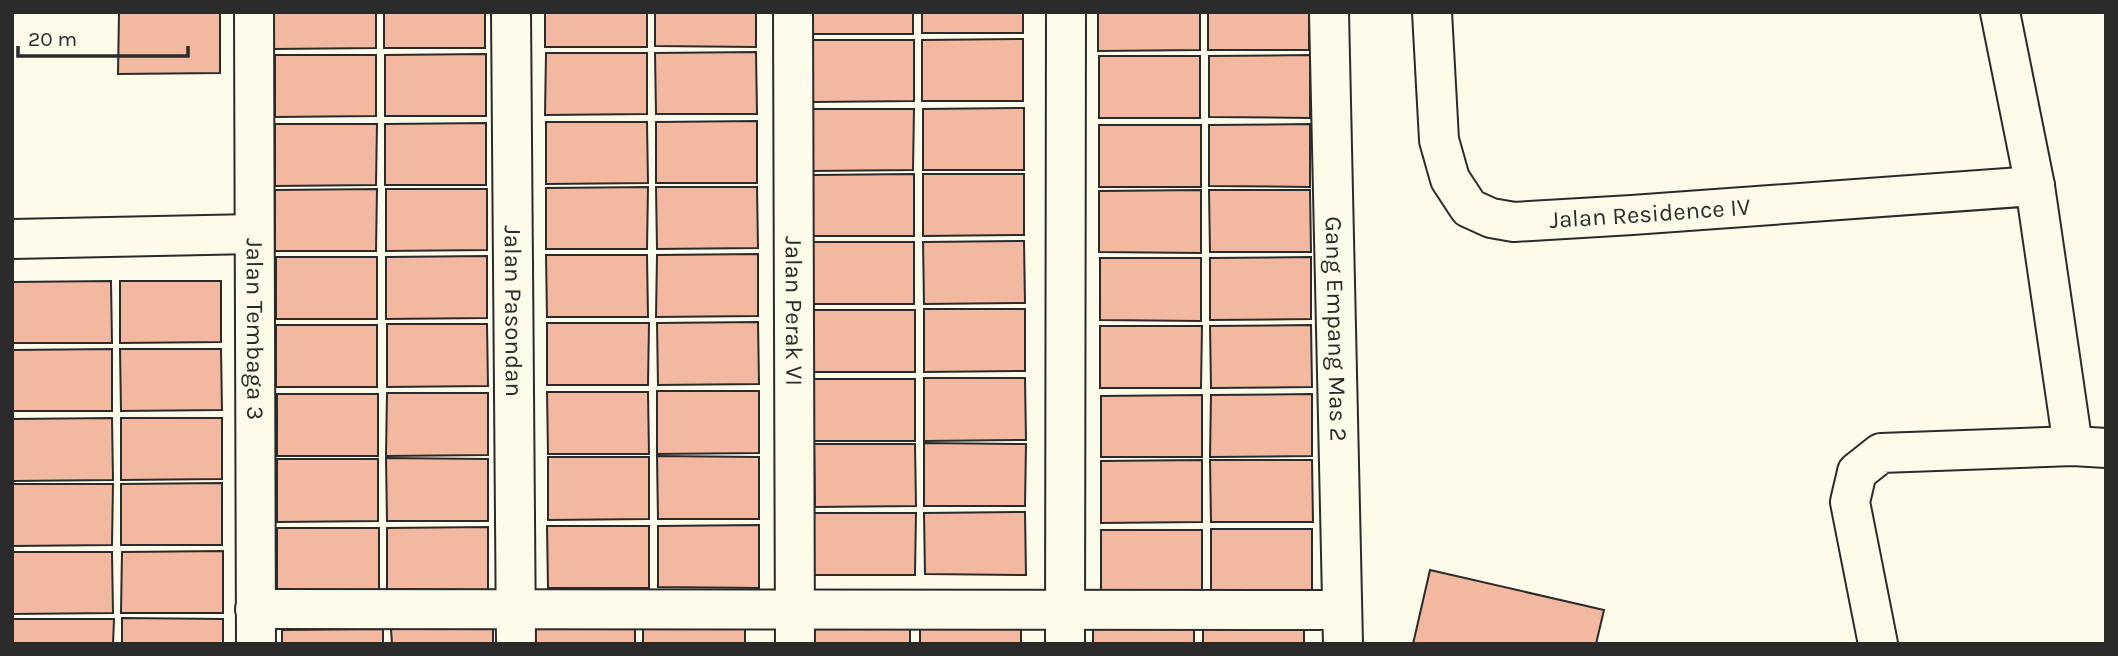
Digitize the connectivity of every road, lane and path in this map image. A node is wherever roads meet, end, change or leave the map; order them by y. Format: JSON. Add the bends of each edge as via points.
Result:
{"nodes":[{"id":1,"x":254,"y":12,"type":"edge"},
{"id":2,"x":511,"y":12,"type":"edge"},
{"id":3,"x":793,"y":12,"type":"edge"},
{"id":4,"x":1066,"y":12,"type":"edge"},
{"id":5,"x":1329,"y":12,"type":"edge"},
{"id":6,"x":1432,"y":12,"type":"edge"},
{"id":7,"x":2000,"y":12,"type":"edge"},
{"id":8,"x":2035,"y":186,"type":"junction"},
{"id":9,"x":254,"y":234,"type":"junction"},
{"id":10,"x":12,"y":239,"type":"edge"},
{"id":11,"x":2089,"y":447,"type":"edge"},
{"id":12,"x":255,"y":626,"type":"edge"},
{"id":13,"x":515,"y":626,"type":"edge"},
{"id":14,"x":795,"y":626,"type":"edge"},
{"id":15,"x":1065,"y":626,"type":"edge"},
{"id":16,"x":1342,"y":627,"type":"edge"},
{"id":17,"x":1878,"y":644,"type":"edge"}],
"edges":[{"from":1,"to":9,"type":"street","name":"Jalan Tembaga 3"},
{"from":2,"to":13,"type":"street","name":"Jalan Pasondan"},
{"from":3,"to":14,"type":"street","name":"Jalan Perak VI"},
{"from":4,"to":15,"type":"street"},
{"from":5,"to":16,"type":"street","name":"Gang Empang Mas 2"},
{"from":6,"to":8,"type":"street","name":"Jalan Residence IV","via":[[1439,140],[1450,179],[1469,208],[1491,218],[1514,222],[1619,216]]},
{"from":7,"to":8,"type":"street"},
{"from":8,"to":11,"type":"street"},
{"from":9,"to":10,"type":"street"},
{"from":9,"to":12,"type":"street","name":"Jalan Tembaga 3"},
{"from":11,"to":17,"type":"street","via":[[1881,453],[1857,472],[1850,502]]},
{"from":12,"to":13,"type":"street"},
{"from":13,"to":14,"type":"street"},
{"from":14,"to":15,"type":"street"},
{"from":15,"to":16,"type":"street"}]}
